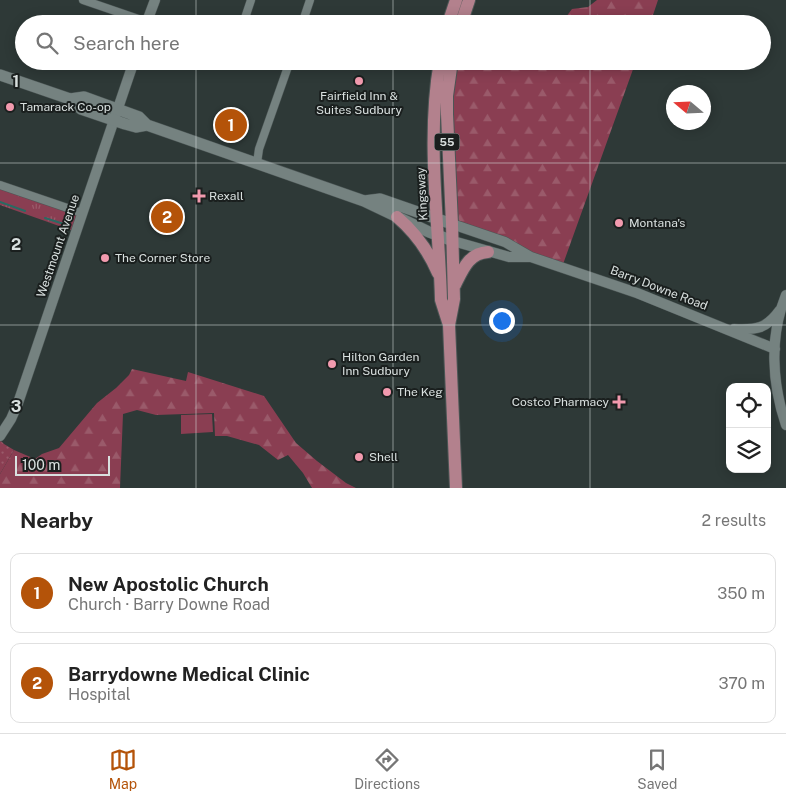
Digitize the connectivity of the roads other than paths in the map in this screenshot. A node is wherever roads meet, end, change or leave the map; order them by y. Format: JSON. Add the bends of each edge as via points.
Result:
{"nodes":[{"id":1,"x":83,"y":0,"type":"edge"},
{"id":2,"x":155,"y":0,"type":"edge"},
{"id":3,"x":251,"y":0,"type":"edge"},
{"id":4,"x":310,"y":0,"type":"edge"},
{"id":5,"x":456,"y":0,"type":"edge"},
{"id":6,"x":468,"y":0,"type":"edge"},
{"id":7,"x":126,"y":15,"type":"edge"},
{"id":8,"x":151,"y":15,"type":"edge"},
{"id":9,"x":246,"y":15,"type":"edge"},
{"id":10,"x":305,"y":15,"type":"edge"},
{"id":11,"x":451,"y":15,"type":"edge"},
{"id":12,"x":464,"y":15,"type":"edge"},
{"id":13,"x":131,"y":70,"type":"edge"},
{"id":14,"x":287,"y":70,"type":"edge"},
{"id":15,"x":439,"y":70,"type":"edge"},
{"id":16,"x":451,"y":70,"type":"edge"},
{"id":17,"x":0,"y":75,"type":"edge"},
{"id":18,"x":116,"y":114,"type":"junction"},
{"id":19,"x":256,"y":163,"type":"junction"},
{"id":20,"x":0,"y":184,"type":"edge"},
{"id":21,"x":364,"y":201,"type":"junction"},
{"id":22,"x":82,"y":212,"type":"junction"},
{"id":23,"x":397,"y":217,"type":"junction"},
{"id":24,"x":437,"y":218,"type":"junction"},
{"id":25,"x":452,"y":224,"type":"junction"},
{"id":26,"x":439,"y":236,"type":"junction"},
{"id":27,"x":453,"y":241,"type":"junction"},
{"id":28,"x":488,"y":252,"type":"junction"},
{"id":29,"x":531,"y":257,"type":"junction"},
{"id":30,"x":440,"y":279,"type":"junction"},
{"id":31,"x":453,"y":287,"type":"junction"},
{"id":32,"x":786,"y":295,"type":"edge"},
{"id":33,"x":780,"y":309,"type":"junction"},
{"id":34,"x":449,"y":325,"type":"junction"},
{"id":35,"x":726,"y":328,"type":"junction"},
{"id":36,"x":775,"y":349,"type":"junction"},
{"id":37,"x":786,"y":425,"type":"edge"},
{"id":38,"x":0,"y":436,"type":"edge"},
{"id":39,"x":456,"y":488,"type":"edge"}],
"edges":[{"from":1,"to":7,"type":"street"},
{"from":2,"to":8,"type":"street"},
{"from":3,"to":9,"type":"street"},
{"from":4,"to":10,"type":"street"},
{"from":5,"to":11,"type":"main road"},
{"from":6,"to":12,"type":"main road"},
{"from":13,"to":18,"type":"street","name":"Westmount Avenue"},
{"from":14,"to":19,"type":"street"},
{"from":15,"to":24,"type":"main road","name":"Kingsway","number":"55","via":[[434,130]]},
{"from":16,"to":25,"type":"main road","name":"Kingsway","number":"55","via":[[446,114]]},
{"from":17,"to":18,"type":"main road","name":"Barry Downe Road","via":[[70,99],[81,109]]},
{"from":18,"to":19,"type":"main road","name":"Barry Downe Road","via":[[139,117],[147,124]]},
{"from":18,"to":22,"type":"street","name":"Westmount Avenue"},
{"from":19,"to":21,"type":"main road","name":"Barry Downe Road"},
{"from":20,"to":22,"type":"street"},
{"from":21,"to":23,"type":"main road","name":"Barry Downe Road"},
{"from":21,"to":24,"type":"main road","name":"Barry Downe Road","via":[[380,199]]},
{"from":22,"to":38,"type":"street","name":"Westmount Avenue","via":[[18,403]]},
{"from":23,"to":26,"type":"main road","name":"Barry Downe Road"},
{"from":23,"to":30,"type":"main road","via":[[422,242]]},
{"from":24,"to":25,"type":"main road","name":"Barry Downe Road"},
{"from":24,"to":26,"type":"main road","name":"Kingsway","number":"55"},
{"from":25,"to":27,"type":"main road","name":"Kingsway","number":"55"},
{"from":25,"to":29,"type":"street","name":"Barry Downe Road","via":[[505,242]]},
{"from":26,"to":27,"type":"main road","name":"Barry Downe Road"},
{"from":26,"to":30,"type":"main road","name":"Kingsway","number":"55"},
{"from":27,"to":28,"type":"street","name":"Barry Downe Road"},
{"from":27,"to":31,"type":"main road","name":"Kingsway","number":"55"},
{"from":28,"to":29,"type":"street","name":"Barry Downe Road","via":[[509,257]]},
{"from":28,"to":31,"type":"main road","via":[[472,257]]},
{"from":29,"to":35,"type":"street","name":"Barry Downe Road"},
{"from":30,"to":34,"type":"main road","name":"Kingsway","number":"55","via":[[441,300]]},
{"from":31,"to":34,"type":"main road","name":"Kingsway","number":"55"},
{"from":32,"to":33,"type":"street"},
{"from":33,"to":35,"type":"street","via":[[770,321],[755,330]]},
{"from":33,"to":36,"type":"street"},
{"from":34,"to":39,"type":"main road","name":"Kingsway","number":"55"},
{"from":35,"to":36,"type":"street","name":"Barry Downe Road"},
{"from":36,"to":37,"type":"street","via":[[778,398]]}]}
